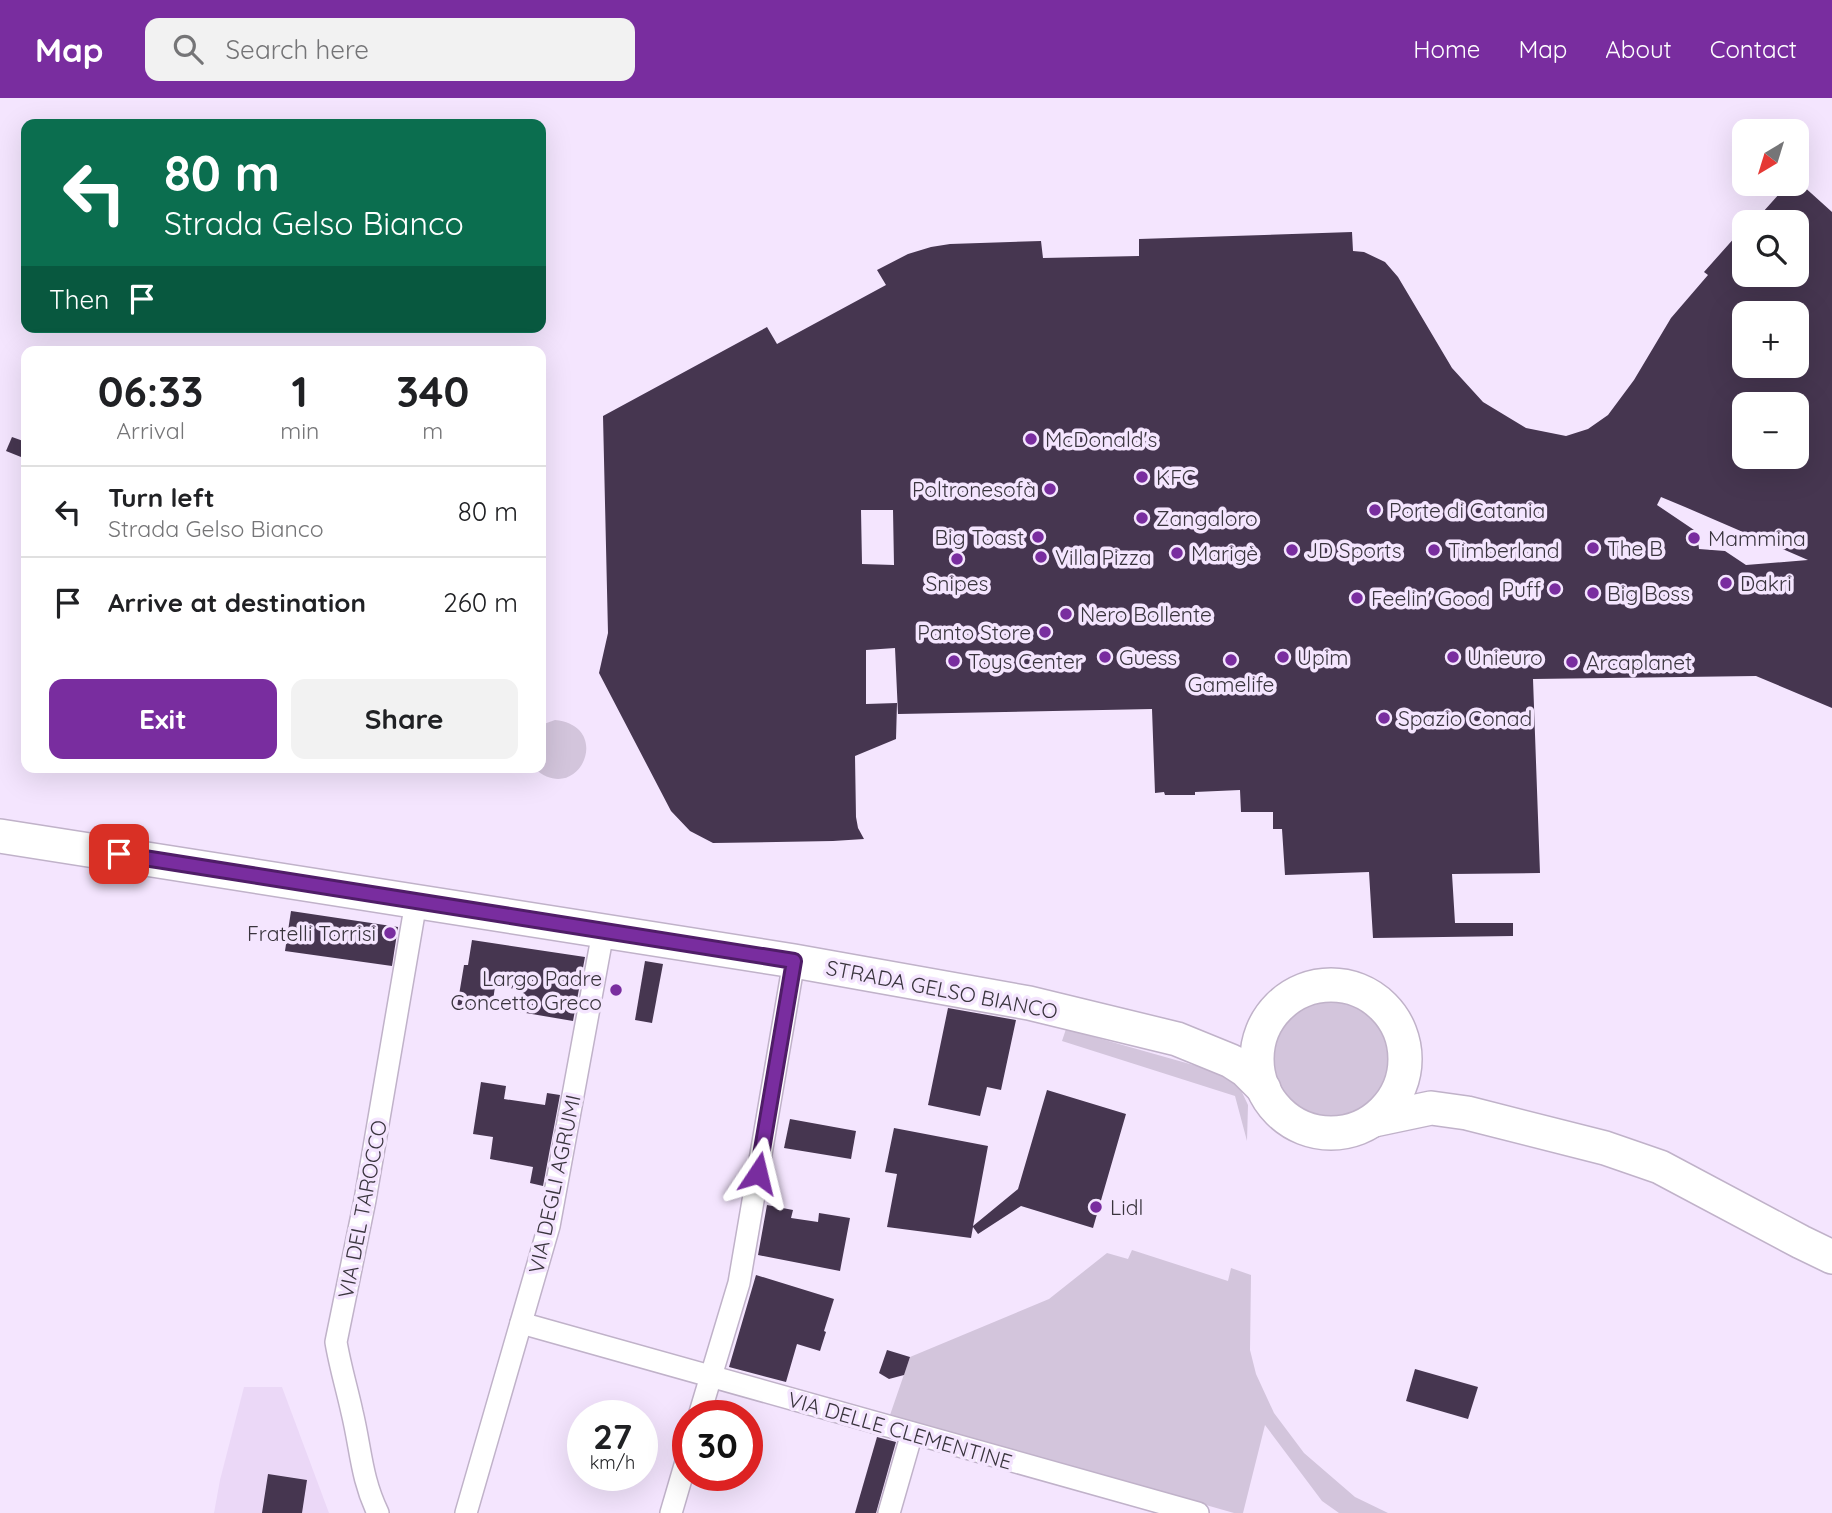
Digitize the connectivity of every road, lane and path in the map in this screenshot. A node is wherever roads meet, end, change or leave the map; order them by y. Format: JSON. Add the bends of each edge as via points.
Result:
{"nodes":[{"id":1,"x":0,"y":836,"type":"edge"},
{"id":2,"x":416,"y":902,"type":"junction"},
{"id":3,"x":603,"y":932,"type":"junction"},
{"id":4,"x":794,"y":961,"type":"junction"},
{"id":5,"x":1264,"y":1028,"type":"junction"},
{"id":6,"x":1177,"y":1039,"type":"junction"},
{"id":7,"x":1406,"y":1056,"type":"junction"},
{"id":8,"x":1264,"y":1090,"type":"junction"},
{"id":9,"x":1467,"y":1113,"type":"junction"},
{"id":10,"x":1374,"y":1120,"type":"junction"},
{"id":11,"x":1832,"y":1256,"type":"edge"},
{"id":12,"x":521,"y":1323,"type":"junction"},
{"id":13,"x":710,"y":1377,"type":"junction"},
{"id":14,"x":704,"y":1400,"type":"edge"},
{"id":15,"x":912,"y":1433,"type":"junction"},
{"id":16,"x":677,"y":1491,"type":"edge"},
{"id":17,"x":1155,"y":1508,"type":"edge"},
{"id":18,"x":379,"y":1513,"type":"edge"},
{"id":19,"x":466,"y":1513,"type":"edge"},
{"id":20,"x":671,"y":1513,"type":"edge"},
{"id":21,"x":889,"y":1513,"type":"edge"},
{"id":22,"x":1198,"y":1513,"type":"edge"}],
"edges":[{"from":1,"to":2,"type":"main road","name":"STRADA GELSO BIANCO"},
{"from":2,"to":3,"type":"main road","name":"STRADA GELSO BIANCO"},
{"from":2,"to":18,"type":"street","name":"VIA DEL TAROCCO","via":[[336,1342],[363,1472]]},
{"from":3,"to":4,"type":"main road","name":"STRADA GELSO BIANCO"},
{"from":3,"to":12,"type":"street","name":"VIA DEGLI AGRUMI","via":[[549,1226]]},
{"from":4,"to":6,"type":"main road","name":"STRADA GELSO BIANCO","via":[[1028,1003]]},
{"from":4,"to":13,"type":"street","via":[[739,1283]]},
{"from":5,"to":6,"type":"main road","name":"STRADA GELSO BIANCO","via":[[1240,1042],[1226,1044]]},
{"from":5,"to":7,"type":"main road","via":[[1290,997],[1320,986],[1346,986],[1370,996],[1389,1013],[1402,1035]]},
{"from":5,"to":8,"type":"main road","via":[[1257,1052]]},
{"from":6,"to":8,"type":"main road","name":"STRADA GELSO BIANCO","via":[[1231,1061]]},
{"from":7,"to":9,"type":"main road","via":[[1424,1089]]},
{"from":7,"to":10,"type":"main road","via":[[1398,1092]]},
{"from":8,"to":10,"type":"main road","via":[[1282,1114],[1310,1130],[1343,1132]]},
{"from":9,"to":10,"type":"main road","via":[[1431,1108]]},
{"from":9,"to":11,"type":"main road","via":[[1571,1138],[1660,1167]]},
{"from":12,"to":13,"type":"street","name":"VIA DELLE CLEMENTINE"},
{"from":12,"to":19,"type":"street","name":"VIA DEGLI AGRUMI"},
{"from":13,"to":14,"type":"street"},
{"from":13,"to":15,"type":"street","name":"VIA DELLE CLEMENTINE"},
{"from":15,"to":17,"type":"street","name":"VIA DELLE CLEMENTINE"},
{"from":15,"to":21,"type":"street"},
{"from":16,"to":20,"type":"street"},
{"from":17,"to":22,"type":"street","name":"VIA DELLE CLEMENTINE"}]}
